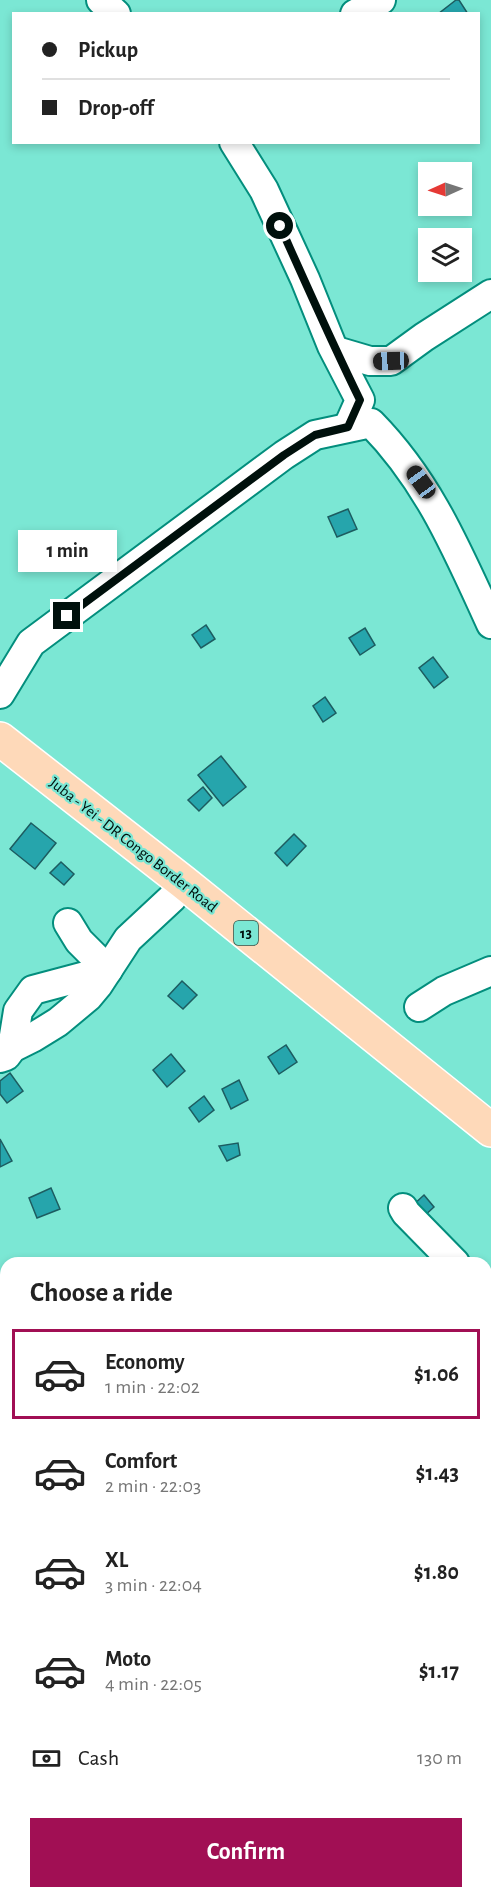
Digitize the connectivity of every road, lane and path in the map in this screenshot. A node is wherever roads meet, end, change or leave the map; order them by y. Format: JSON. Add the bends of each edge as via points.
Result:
{"nodes":[{"id":1,"x":101,"y":0,"type":"edge"},
{"id":2,"x":381,"y":0,"type":"edge"},
{"id":3,"x":114,"y":12,"type":"edge"},
{"id":4,"x":360,"y":12,"type":"edge"},
{"id":5,"x":235,"y":144,"type":"edge"},
{"id":6,"x":491,"y":294,"type":"edge"},
{"id":7,"x":336,"y":351,"type":"junction"},
{"id":8,"x":348,"y":427,"type":"junction"},
{"id":9,"x":491,"y":624,"type":"edge"},
{"id":10,"x":0,"y":694,"type":"edge"},
{"id":11,"x":0,"y":739,"type":"edge"},
{"id":12,"x":183,"y":882,"type":"junction"},
{"id":13,"x":68,"y":923,"type":"dead end"},
{"id":14,"x":108,"y":970,"type":"junction"},
{"id":15,"x":491,"y":971,"type":"edge"},
{"id":16,"x":419,"y":1007,"type":"dead end"},
{"id":17,"x":6,"y":1053,"type":"edge"},
{"id":18,"x":491,"y":1130,"type":"edge"},
{"id":19,"x":403,"y":1208,"type":"dead end"},
{"id":20,"x":449,"y":1257,"type":"edge"}],
"edges":[{"from":1,"to":3,"type":"street"},
{"from":2,"to":4,"type":"street"},
{"from":5,"to":7,"type":"street","via":[[264,190]]},
{"from":6,"to":7,"type":"street","via":[[391,361],[370,362]]},
{"from":7,"to":8,"type":"street","via":[[360,400]]},
{"from":8,"to":9,"type":"street","via":[[371,423],[421,482],[452,538]]},
{"from":8,"to":10,"type":"street","via":[[315,435],[284,455],[31,643]]},
{"from":11,"to":12,"type":"main road","name":"Juba - Yei - DR Congo Border Road","number":"13"},
{"from":12,"to":14,"type":"street","via":[[128,939]]},
{"from":12,"to":18,"type":"main road","name":"Juba - Yei - DR Congo Border Road","number":"13"},
{"from":13,"to":14,"type":"street","via":[[79,941]]},
{"from":14,"to":17,"type":"street","via":[[87,997],[58,1022]]},
{"from":14,"to":17,"type":"street","via":[[33,990],[18,1011]]},
{"from":15,"to":16,"type":"street","via":[[444,991]]},
{"from":19,"to":20,"type":"street"}]}
